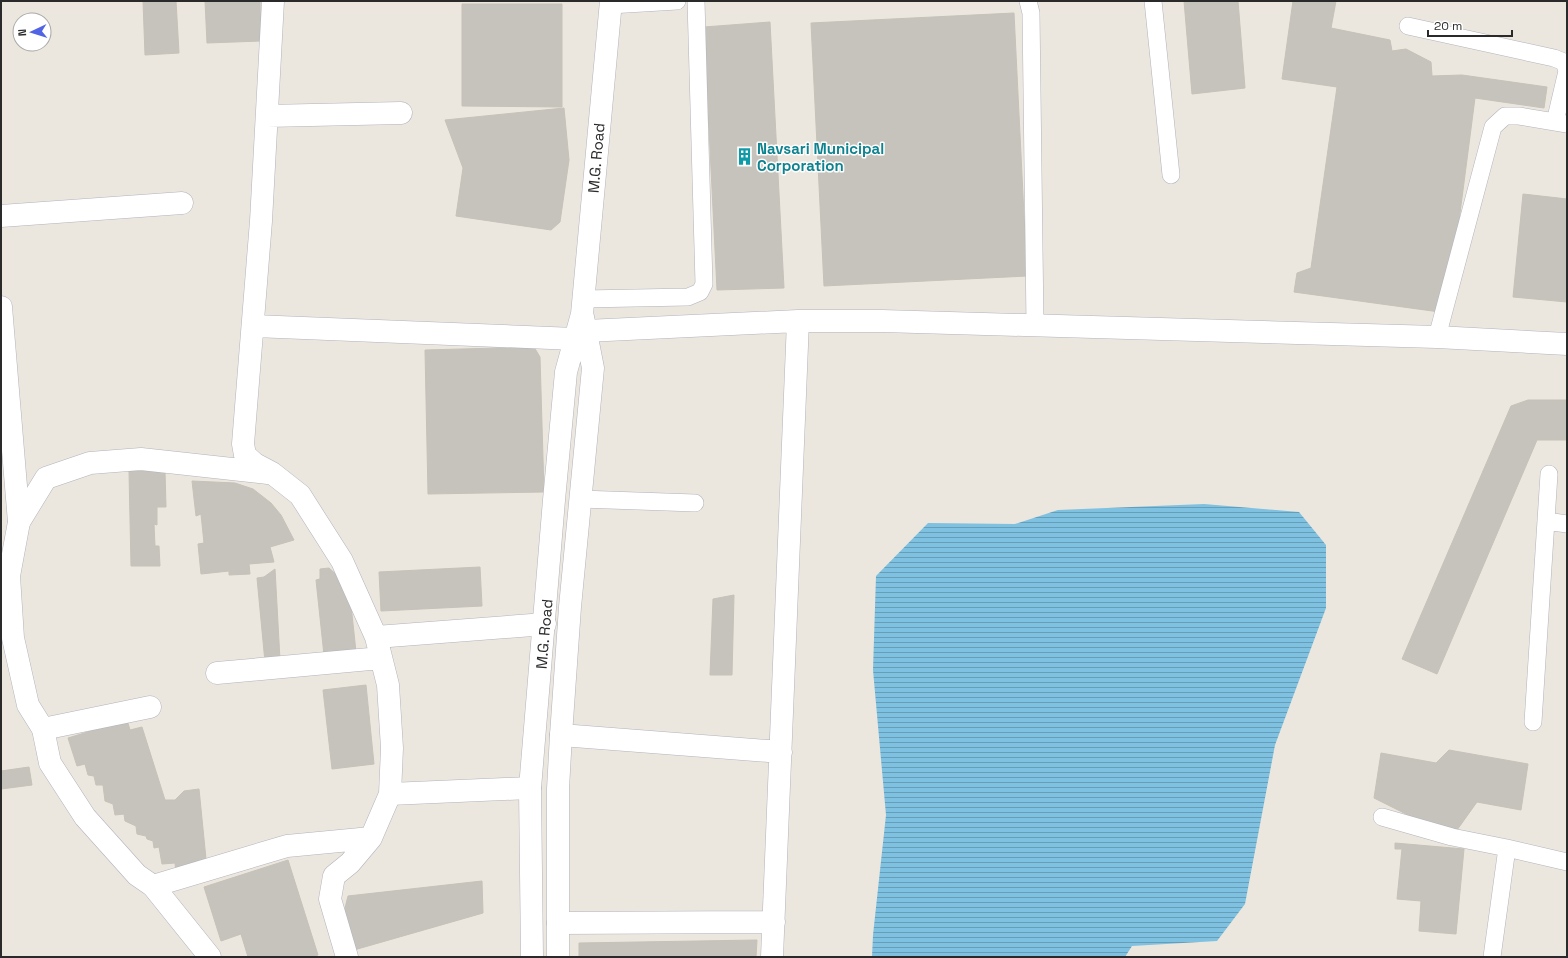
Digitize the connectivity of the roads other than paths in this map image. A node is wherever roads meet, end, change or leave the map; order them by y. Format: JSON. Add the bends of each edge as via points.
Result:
{"nodes":[{"id":1,"x":274,"y":1,"type":"edge"},
{"id":2,"x":677,"y":1,"type":"edge"},
{"id":3,"x":696,"y":1,"type":"edge"},
{"id":4,"x":1028,"y":1,"type":"edge"},
{"id":5,"x":1153,"y":1,"type":"edge"},
{"id":6,"x":610,"y":3,"type":"edge"},
{"id":7,"x":1408,"y":26,"type":"dead end"},
{"id":8,"x":401,"y":113,"type":"dead end"},
{"id":9,"x":267,"y":116,"type":"junction"},
{"id":10,"x":1561,"y":123,"type":"edge"},
{"id":11,"x":1171,"y":175,"type":"dead end"},
{"id":12,"x":182,"y":203,"type":"dead end"},
{"id":13,"x":1,"y":216,"type":"edge"},
{"id":14,"x":1,"y":307,"type":"edge"},
{"id":15,"x":582,"y":321,"type":"junction"},
{"id":16,"x":798,"y":321,"type":"junction"},
{"id":17,"x":1035,"y":325,"type":"junction"},
{"id":18,"x":253,"y":326,"type":"junction"},
{"id":19,"x":1437,"y":337,"type":"junction"},
{"id":20,"x":1567,"y":344,"type":"edge"},
{"id":21,"x":272,"y":473,"type":"junction"},
{"id":22,"x":1549,"y":474,"type":"dead end"},
{"id":23,"x":580,"y":499,"type":"junction"},
{"id":24,"x":695,"y":503,"type":"dead end"},
{"id":25,"x":1546,"y":521,"type":"junction"},
{"id":26,"x":19,"y":522,"type":"junction"},
{"id":27,"x":1567,"y":524,"type":"edge"},
{"id":28,"x":8,"y":547,"type":"edge"},
{"id":29,"x":545,"y":624,"type":"junction"},
{"id":30,"x":376,"y":637,"type":"junction"},
{"id":31,"x":381,"y":658,"type":"junction"},
{"id":32,"x":217,"y":672,"type":"dead end"},
{"id":33,"x":150,"y":707,"type":"dead end"},
{"id":34,"x":1533,"y":722,"type":"dead end"},
{"id":35,"x":43,"y":729,"type":"junction"},
{"id":36,"x":561,"y":735,"type":"junction"},
{"id":37,"x":781,"y":752,"type":"junction"},
{"id":38,"x":530,"y":788,"type":"junction"},
{"id":39,"x":390,"y":794,"type":"junction"},
{"id":40,"x":1382,"y":817,"type":"dead end"},
{"id":41,"x":371,"y":838,"type":"junction"},
{"id":42,"x":1507,"y":848,"type":"junction"},
{"id":43,"x":1567,"y":862,"type":"edge"},
{"id":44,"x":153,"y":886,"type":"junction"},
{"id":45,"x":774,"y":922,"type":"junction"},
{"id":46,"x":558,"y":923,"type":"junction"},
{"id":47,"x":210,"y":957,"type":"edge"},
{"id":48,"x":347,"y":957,"type":"edge"},
{"id":49,"x":532,"y":957,"type":"edge"},
{"id":50,"x":558,"y":957,"type":"edge"},
{"id":51,"x":772,"y":957,"type":"edge"},
{"id":52,"x":1492,"y":957,"type":"edge"}],
"edges":[{"from":1,"to":9,"type":"street"},
{"from":2,"to":6,"type":"lane"},
{"from":3,"to":15,"type":"lane","via":[[704,284],[700,292],[688,297]]},
{"from":4,"to":17,"type":"lane","via":[[1032,13]]},
{"from":5,"to":11,"type":"lane"},
{"from":6,"to":15,"type":"street","name":"M.G. Road"},
{"from":7,"to":10,"type":"lane","via":[[1564,62],[1567,71]]},
{"from":8,"to":9,"type":"street"},
{"from":9,"to":18,"type":"street"},
{"from":10,"to":19,"type":"lane","via":[[1506,116],[1493,127]]},
{"from":12,"to":13,"type":"street"},
{"from":14,"to":26,"type":"street"},
{"from":15,"to":16,"type":"street"},
{"from":15,"to":18,"type":"street"},
{"from":15,"to":23,"type":"street","name":"M.G. Road","via":[[593,368]]},
{"from":15,"to":29,"type":"street","name":"M.G. Road","via":[[566,372]]},
{"from":16,"to":17,"type":"street"},
{"from":16,"to":37,"type":"street"},
{"from":17,"to":19,"type":"street"},
{"from":18,"to":21,"type":"street","via":[[243,444],[245,455]]},
{"from":19,"to":20,"type":"street"},
{"from":21,"to":26,"type":"street","via":[[141,459],[90,463],[46,478]]},
{"from":21,"to":30,"type":"street","via":[[300,495],[342,561]]},
{"from":22,"to":25,"type":"lane"},
{"from":23,"to":24,"type":"lane"},
{"from":23,"to":36,"type":"street","name":"M.G. Road"},
{"from":25,"to":27,"type":"lane"},
{"from":25,"to":34,"type":"lane"},
{"from":26,"to":28,"type":"street"},
{"from":28,"to":35,"type":"street","via":[[13,638],[28,705]]},
{"from":29,"to":30,"type":"street"},
{"from":29,"to":38,"type":"street","name":"M.G. Road"},
{"from":30,"to":31,"type":"street"},
{"from":31,"to":32,"type":"street"},
{"from":31,"to":39,"type":"street","via":[[388,685],[392,748]]},
{"from":33,"to":35,"type":"street"},
{"from":35,"to":44,"type":"street","via":[[50,763],[85,817],[137,875]]},
{"from":36,"to":37,"type":"street"},
{"from":36,"to":46,"type":"street","name":"M.G. Road","via":[[558,789]]},
{"from":37,"to":45,"type":"street"},
{"from":38,"to":39,"type":"street"},
{"from":38,"to":49,"type":"street","name":"M.G. Road"},
{"from":39,"to":41,"type":"street"},
{"from":40,"to":42,"type":"lane","via":[[1452,837]]},
{"from":41,"to":44,"type":"street","via":[[287,846]]},
{"from":41,"to":48,"type":"street","via":[[350,863],[334,876],[330,899]]},
{"from":42,"to":43,"type":"lane"},
{"from":42,"to":52,"type":"lane"},
{"from":44,"to":47,"type":"street"},
{"from":45,"to":46,"type":"street"},
{"from":45,"to":51,"type":"street"},
{"from":46,"to":50,"type":"street","name":"M.G. Road"}]}
